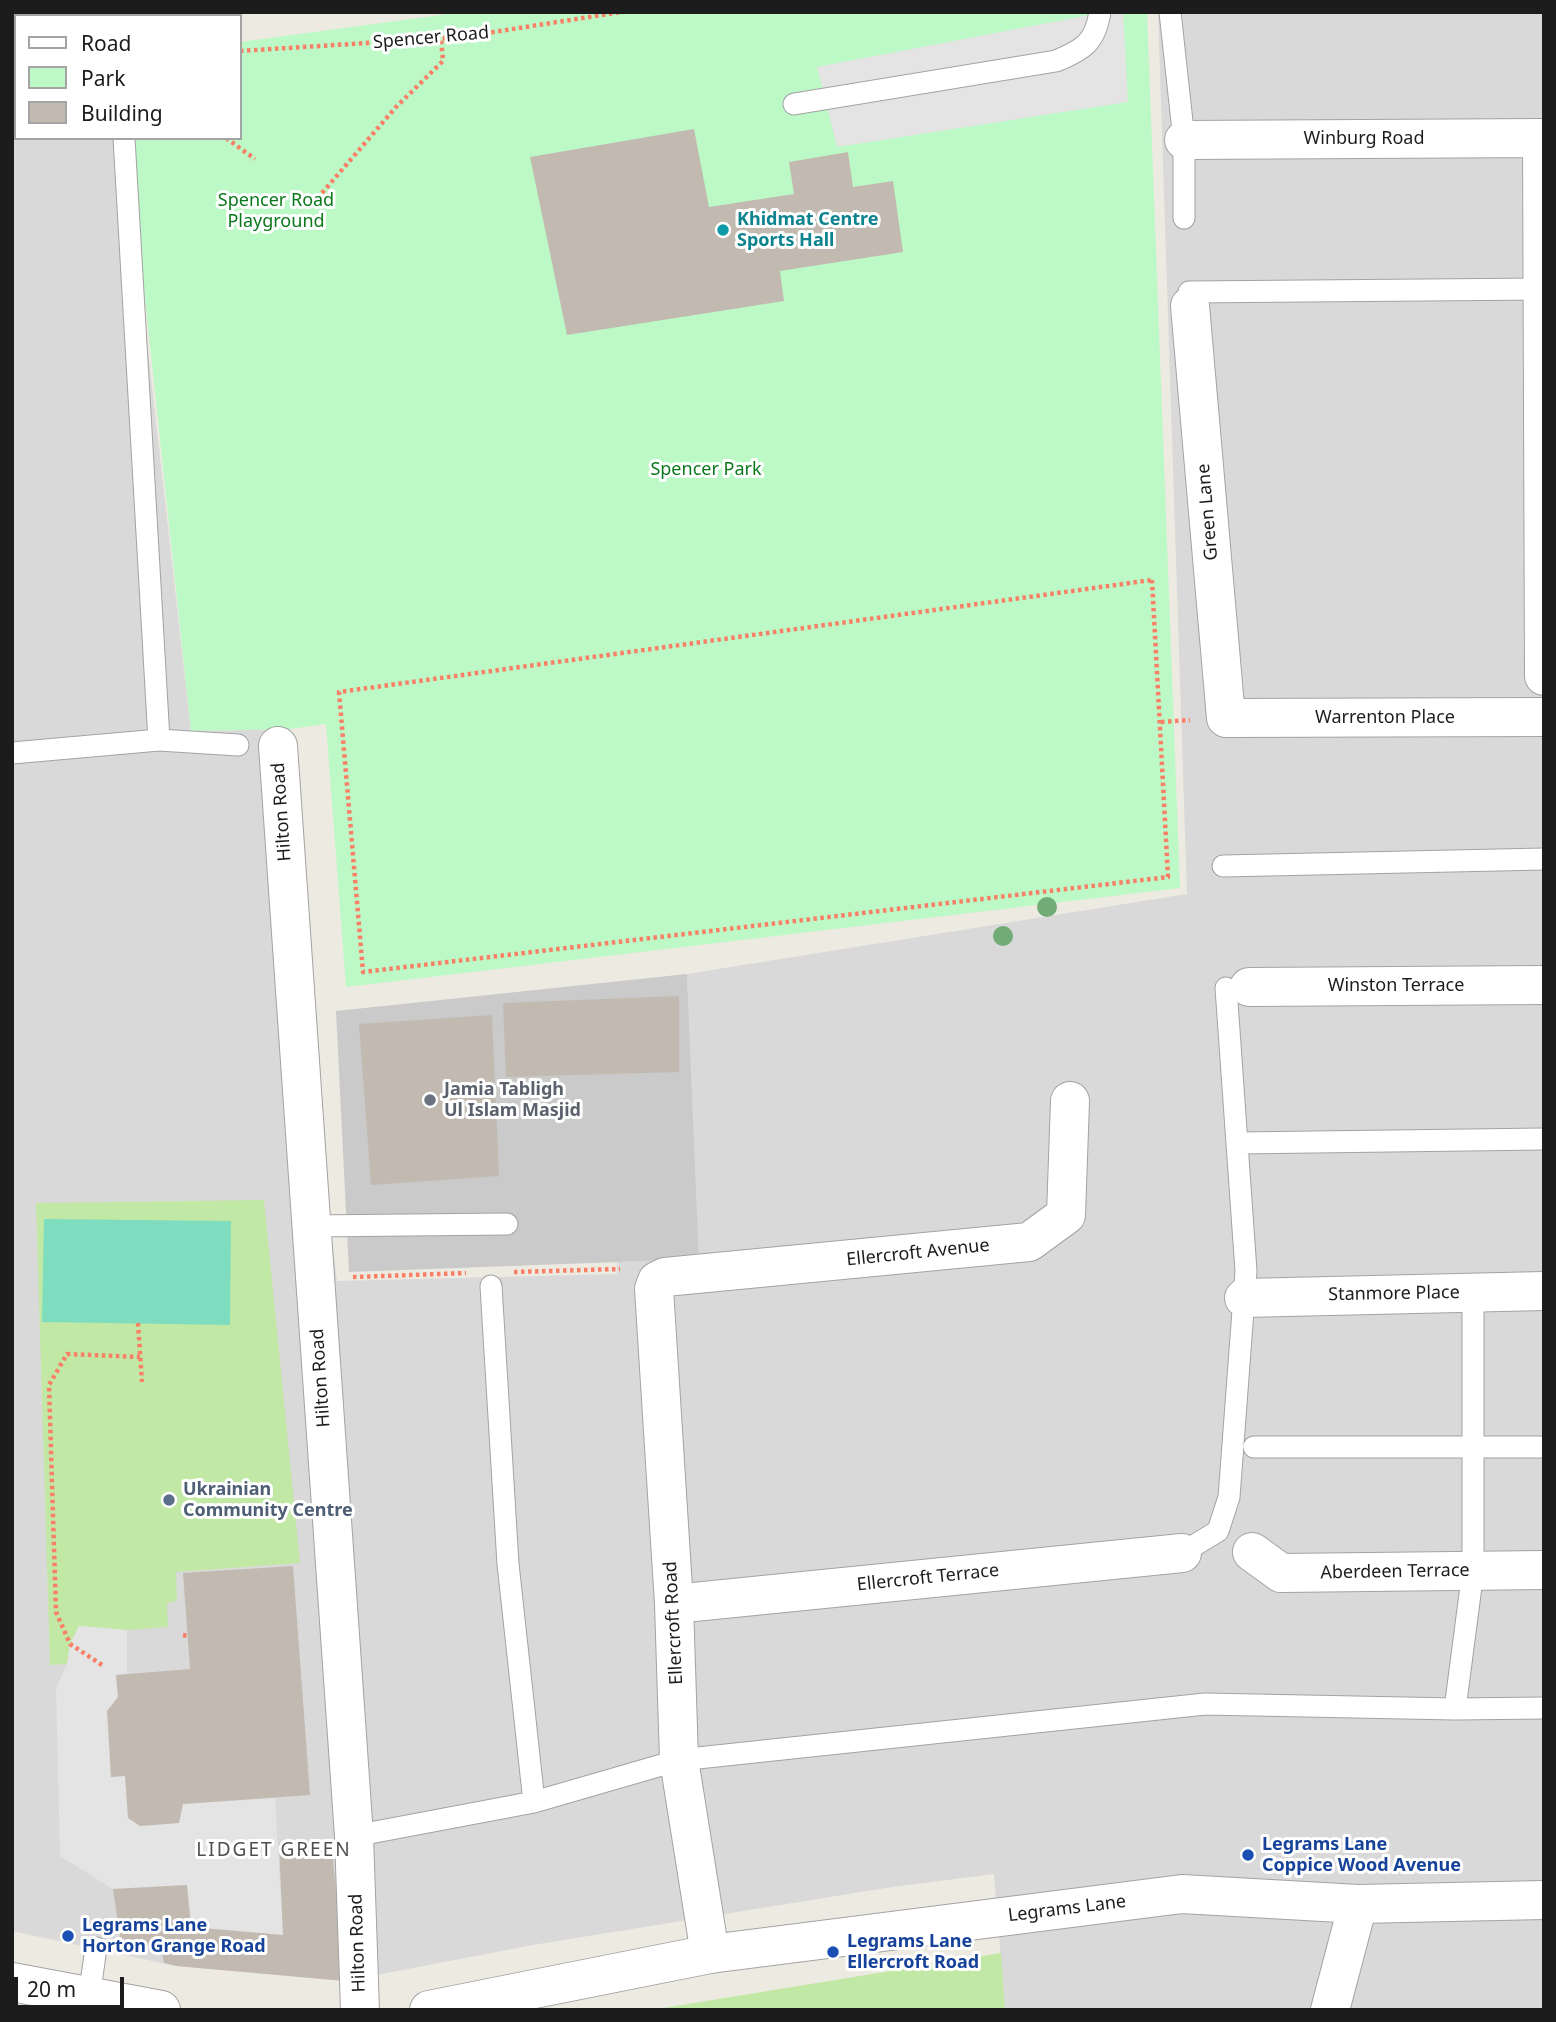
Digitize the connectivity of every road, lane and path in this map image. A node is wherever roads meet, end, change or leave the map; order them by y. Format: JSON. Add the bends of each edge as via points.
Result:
{"nodes":[{"id":1,"x":621,"y":12,"type":"edge"},
{"id":2,"x":1100,"y":12,"type":"edge"},
{"id":3,"x":1170,"y":12,"type":"edge"},
{"id":4,"x":441,"y":39,"type":"junction"},
{"id":5,"x":242,"y":51,"type":"edge"},
{"id":6,"x":794,"y":104,"type":"dead end"},
{"id":7,"x":1543,"y":138,"type":"edge"},
{"id":8,"x":124,"y":140,"type":"edge"},
{"id":9,"x":229,"y":140,"type":"edge"},
{"id":10,"x":1184,"y":141,"type":"junction"},
{"id":11,"x":255,"y":159,"type":"dead end"},
{"id":12,"x":322,"y":193,"type":"dead end"},
{"id":13,"x":1184,"y":218,"type":"dead end"},
{"id":14,"x":1543,"y":289,"type":"edge"},
{"id":15,"x":1190,"y":306,"type":"joint"},
{"id":16,"x":1544,"y":676,"type":"edge"},
{"id":17,"x":1544,"y":717,"type":"edge"},
{"id":18,"x":1226,"y":718,"type":"joint"},
{"id":19,"x":159,"y":740,"type":"junction"},
{"id":20,"x":238,"y":745,"type":"dead end"},
{"id":21,"x":278,"y":746,"type":"dead end"},
{"id":22,"x":12,"y":753,"type":"edge"},
{"id":23,"x":1544,"y":859,"type":"edge"},
{"id":24,"x":1223,"y":866,"type":"dead end"},
{"id":25,"x":363,"y":972,"type":"joint"},
{"id":26,"x":1544,"y":985,"type":"edge"},
{"id":27,"x":1237,"y":987,"type":"joint"},
{"id":28,"x":1070,"y":1101,"type":"dead end"},
{"id":29,"x":1544,"y":1139,"type":"edge"},
{"id":30,"x":1238,"y":1143,"type":"junction"},
{"id":31,"x":507,"y":1224,"type":"dead end"},
{"id":32,"x":311,"y":1226,"type":"junction"},
{"id":33,"x":491,"y":1286,"type":"dead end"},
{"id":34,"x":654,"y":1289,"type":"joint"},
{"id":35,"x":1544,"y":1291,"type":"edge"},
{"id":36,"x":1473,"y":1292,"type":"junction"},
{"id":37,"x":1244,"y":1298,"type":"junction"},
{"id":38,"x":138,"y":1323,"type":"dead end"},
{"id":39,"x":140,"y":1357,"type":"junction"},
{"id":40,"x":142,"y":1382,"type":"dead end"},
{"id":41,"x":1254,"y":1447,"type":"dead end"},
{"id":42,"x":1474,"y":1447,"type":"junction"},
{"id":43,"x":1544,"y":1447,"type":"edge"},
{"id":44,"x":1252,"y":1552,"type":"dead end"},
{"id":45,"x":1182,"y":1553,"type":"joint"},
{"id":46,"x":1544,"y":1570,"type":"edge"},
{"id":47,"x":1473,"y":1571,"type":"junction"},
{"id":48,"x":674,"y":1604,"type":"junction"},
{"id":49,"x":102,"y":1665,"type":"dead end"},
{"id":50,"x":1544,"y":1708,"type":"edge"},
{"id":51,"x":1455,"y":1709,"type":"junction"},
{"id":52,"x":679,"y":1760,"type":"junction"},
{"id":53,"x":534,"y":1802,"type":"junction"},
{"id":54,"x":344,"y":1821,"type":"junction"},
{"id":55,"x":1544,"y":1899,"type":"edge"},
{"id":56,"x":1358,"y":1904,"type":"junction"},
{"id":57,"x":96,"y":1948,"type":"dead end"},
{"id":58,"x":710,"y":1954,"type":"junction"},
{"id":59,"x":12,"y":1982,"type":"edge"},
{"id":60,"x":68,"y":1999,"type":"edge"},
{"id":61,"x":161,"y":2010,"type":"edge"},
{"id":62,"x":360,"y":2010,"type":"edge"},
{"id":63,"x":429,"y":2010,"type":"edge"},
{"id":64,"x":1330,"y":2010,"type":"edge"}],
"edges":[{"from":1,"to":4,"type":"path","name":"Spencer Road"},
{"from":2,"to":6,"type":"lane","via":[[1087,44],[1056,61]]},
{"from":3,"to":10,"type":"lane"},
{"from":4,"to":5,"type":"path","name":"Spencer Road"},
{"from":4,"to":12,"type":"path","via":[[443,61],[396,107]]},
{"from":7,"to":10,"type":"street","name":"Winburg Road"},
{"from":7,"to":14,"type":"street"},
{"from":8,"to":19,"type":"lane"},
{"from":9,"to":11,"type":"path"},
{"from":10,"to":13,"type":"lane"},
{"from":14,"to":15,"type":"lane","via":[[1189,292]]},
{"from":14,"to":16,"type":"street"},
{"from":15,"to":18,"type":"street","name":"Green Lane"},
{"from":17,"to":18,"type":"street","name":"Warrenton Place"},
{"from":19,"to":20,"type":"lane"},
{"from":19,"to":22,"type":"lane"},
{"from":21,"to":32,"type":"street","name":"Hilton Road"},
{"from":23,"to":24,"type":"lane"},
{"from":25,"to":25,"type":"path","via":[[338,692],[1152,580],[1168,877]]},
{"from":26,"to":27,"type":"street","name":"Winston Terrace"},
{"from":27,"to":30,"type":"lane"},
{"from":28,"to":34,"type":"street","name":"Ellercroft Avenue","via":[[1066,1215],[1029,1242],[665,1278]]},
{"from":29,"to":30,"type":"lane"},
{"from":30,"to":37,"type":"lane"},
{"from":31,"to":32,"type":"lane"},
{"from":32,"to":54,"type":"street","name":"Hilton Road"},
{"from":33,"to":53,"type":"lane","via":[[508,1564]]},
{"from":34,"to":48,"type":"street","name":"Ellercroft Road"},
{"from":35,"to":36,"type":"street","name":"Stanmore Place"},
{"from":36,"to":37,"type":"street","name":"Stanmore Place"},
{"from":36,"to":42,"type":"lane"},
{"from":37,"to":45,"type":"lane","via":[[1229,1497],[1218,1531]]},
{"from":38,"to":39,"type":"path"},
{"from":39,"to":40,"type":"path"},
{"from":39,"to":49,"type":"path","via":[[67,1354],[49,1385],[56,1612],[70,1644]]},
{"from":41,"to":42,"type":"lane"},
{"from":42,"to":43,"type":"lane"},
{"from":42,"to":47,"type":"lane"},
{"from":44,"to":47,"type":"street","name":"Aberdeen Terrace","via":[[1281,1573]]},
{"from":45,"to":48,"type":"street","name":"Ellercroft Terrace"},
{"from":46,"to":47,"type":"street","name":"Aberdeen Terrace"},
{"from":47,"to":51,"type":"lane"},
{"from":48,"to":52,"type":"street","name":"Ellercroft Road"},
{"from":50,"to":51,"type":"lane"},
{"from":51,"to":52,"type":"lane","via":[[1205,1704]]},
{"from":52,"to":53,"type":"lane"},
{"from":52,"to":58,"type":"street","name":"Ellercroft Road"},
{"from":53,"to":54,"type":"lane"},
{"from":54,"to":62,"type":"street","name":"Hilton Road"},
{"from":55,"to":56,"type":"street","name":"Legrams Lane"},
{"from":56,"to":58,"type":"street","name":"Legrams Lane","via":[[1182,1894]]},
{"from":56,"to":64,"type":"street"},
{"from":57,"to":60,"type":"lane"},
{"from":58,"to":63,"type":"street","name":"Legrams Lane"},
{"from":59,"to":60,"type":"street"},
{"from":60,"to":61,"type":"street"}]}
